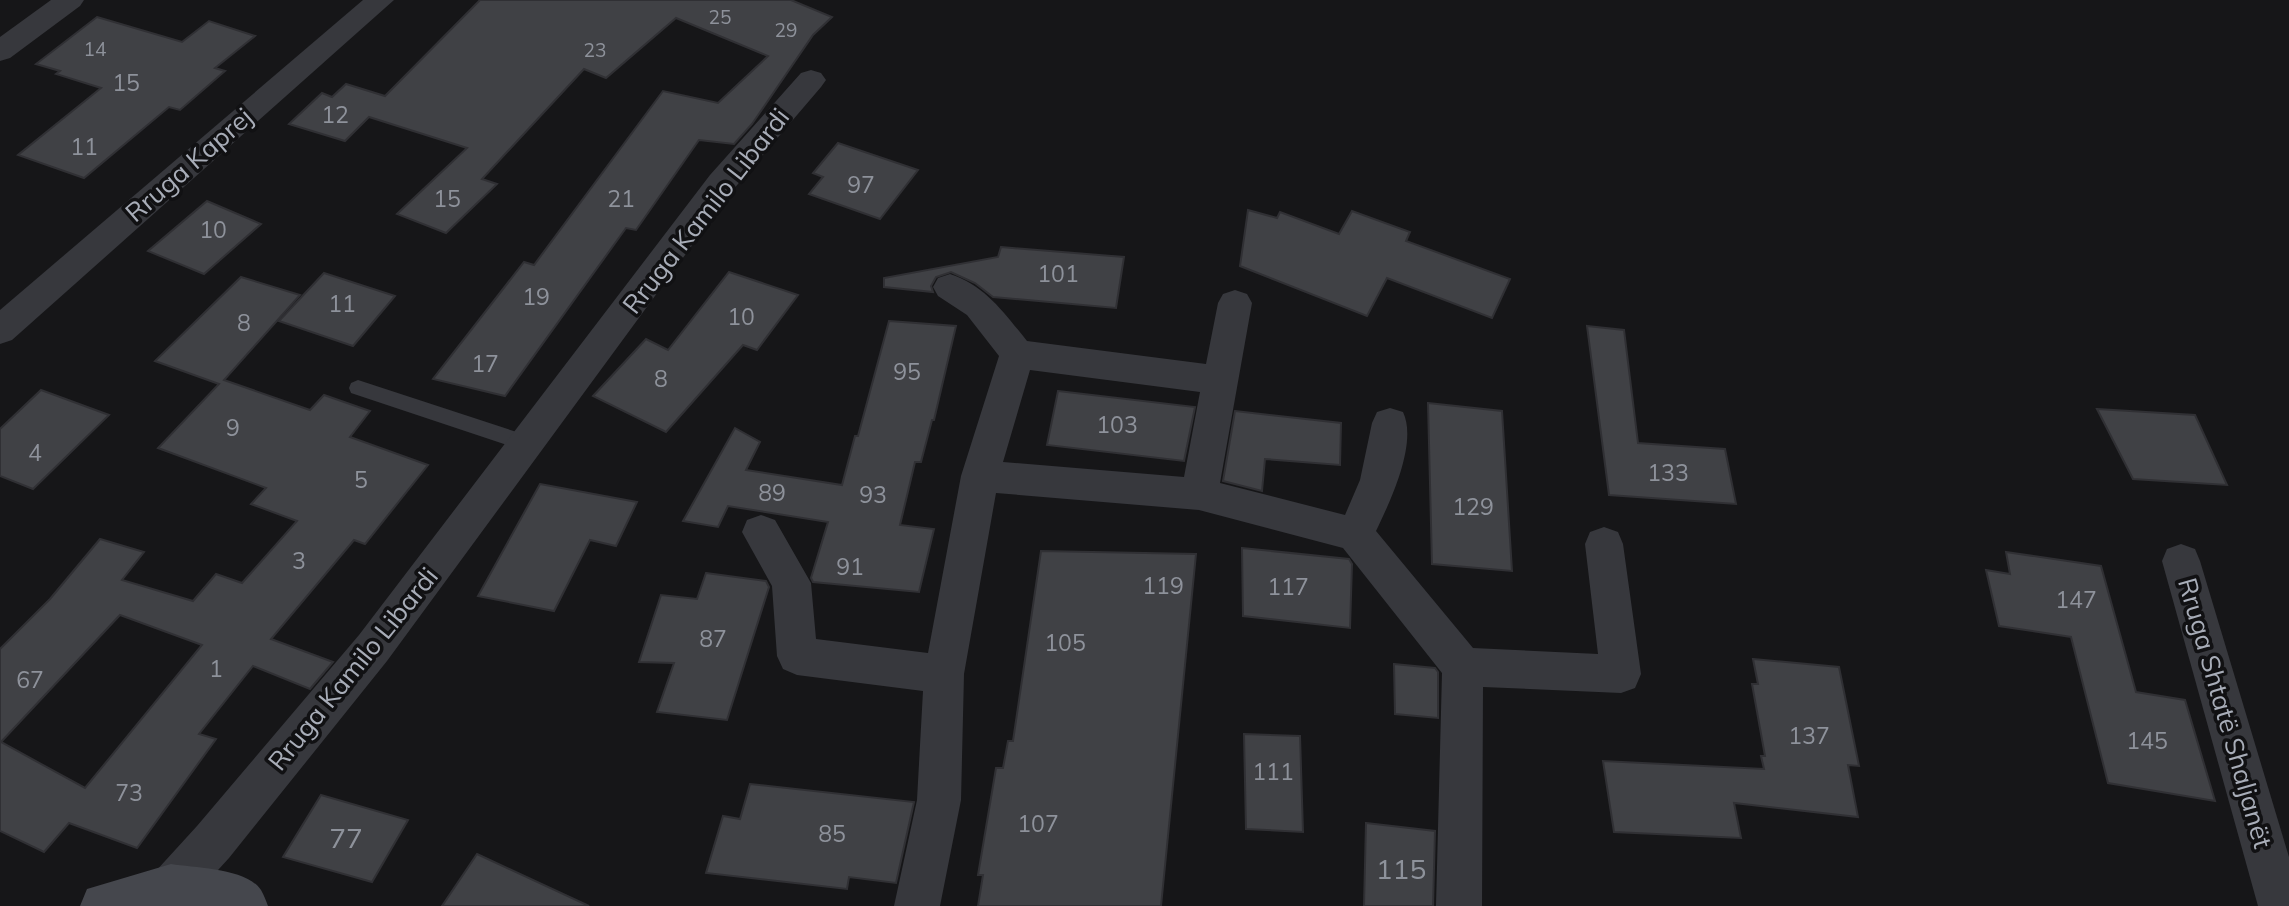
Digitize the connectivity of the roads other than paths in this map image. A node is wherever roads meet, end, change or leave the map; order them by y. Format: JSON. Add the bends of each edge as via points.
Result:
{"nodes":[{"id":1,"x":70,"y":0,"type":"edge"},
{"id":2,"x":380,"y":0,"type":"edge"},
{"id":3,"x":0,"y":51,"type":"edge"},
{"id":4,"x":811,"y":80,"type":"dead end"},
{"id":5,"x":950,"y":287,"type":"dead end"},
{"id":6,"x":1235,"y":303,"type":"dead end"},
{"id":7,"x":0,"y":330,"type":"edge"},
{"id":8,"x":1017,"y":354,"type":"junction"},
{"id":9,"x":1220,"y":380,"type":"junction"},
{"id":10,"x":358,"y":388,"type":"dead end"},
{"id":11,"x":1390,"y":423,"type":"dead end"},
{"id":12,"x":528,"y":444,"type":"junction"},
{"id":13,"x":980,"y":476,"type":"junction"},
{"id":14,"x":1199,"y":494,"type":"junction"},
{"id":15,"x":761,"y":532,"type":"dead end"},
{"id":16,"x":1355,"y":534,"type":"junction"},
{"id":17,"x":1604,"y":544,"type":"dead end"},
{"id":18,"x":2181,"y":561,"type":"dead end"},
{"id":19,"x":1463,"y":667,"type":"junction"},
{"id":20,"x":944,"y":674,"type":"junction"},
{"id":21,"x":171,"y":888,"type":"junction"},
{"id":22,"x":104,"y":906,"type":"edge"},
{"id":23,"x":244,"y":906,"type":"edge"},
{"id":24,"x":917,"y":906,"type":"edge"},
{"id":25,"x":1459,"y":906,"type":"edge"},
{"id":26,"x":2281,"y":906,"type":"edge"}],
"edges":[{"from":1,"to":3,"type":"street"},
{"from":2,"to":7,"type":"street","name":"Rruga Kaprej"},
{"from":4,"to":12,"type":"street","name":"Rruga Kamilo Libardi","via":[[721,183]]},
{"from":5,"to":8,"type":"street","via":[[979,306]]},
{"from":6,"to":9,"type":"street"},
{"from":8,"to":9,"type":"street"},
{"from":8,"to":13,"type":"street"},
{"from":9,"to":14,"type":"street"},
{"from":10,"to":12,"type":"lane"},
{"from":11,"to":16,"type":"street","via":[[1374,499]]},
{"from":12,"to":21,"type":"street","name":"Rruga Kamilo Libardi","via":[[373,648]]},
{"from":13,"to":14,"type":"street"},
{"from":13,"to":20,"type":"street"},
{"from":14,"to":16,"type":"street"},
{"from":15,"to":20,"type":"street","via":[[791,583],[797,656]]},
{"from":16,"to":19,"type":"street"},
{"from":17,"to":19,"type":"street","via":[[1621,674]]},
{"from":18,"to":26,"type":"street","name":"Rruga Shtatë Shaljanët"},
{"from":19,"to":25,"type":"street"},
{"from":20,"to":24,"type":"street","via":[[939,800]]},
{"from":21,"to":22,"type":"main road"},
{"from":21,"to":23,"type":"main road","via":[[230,896]]}]}
